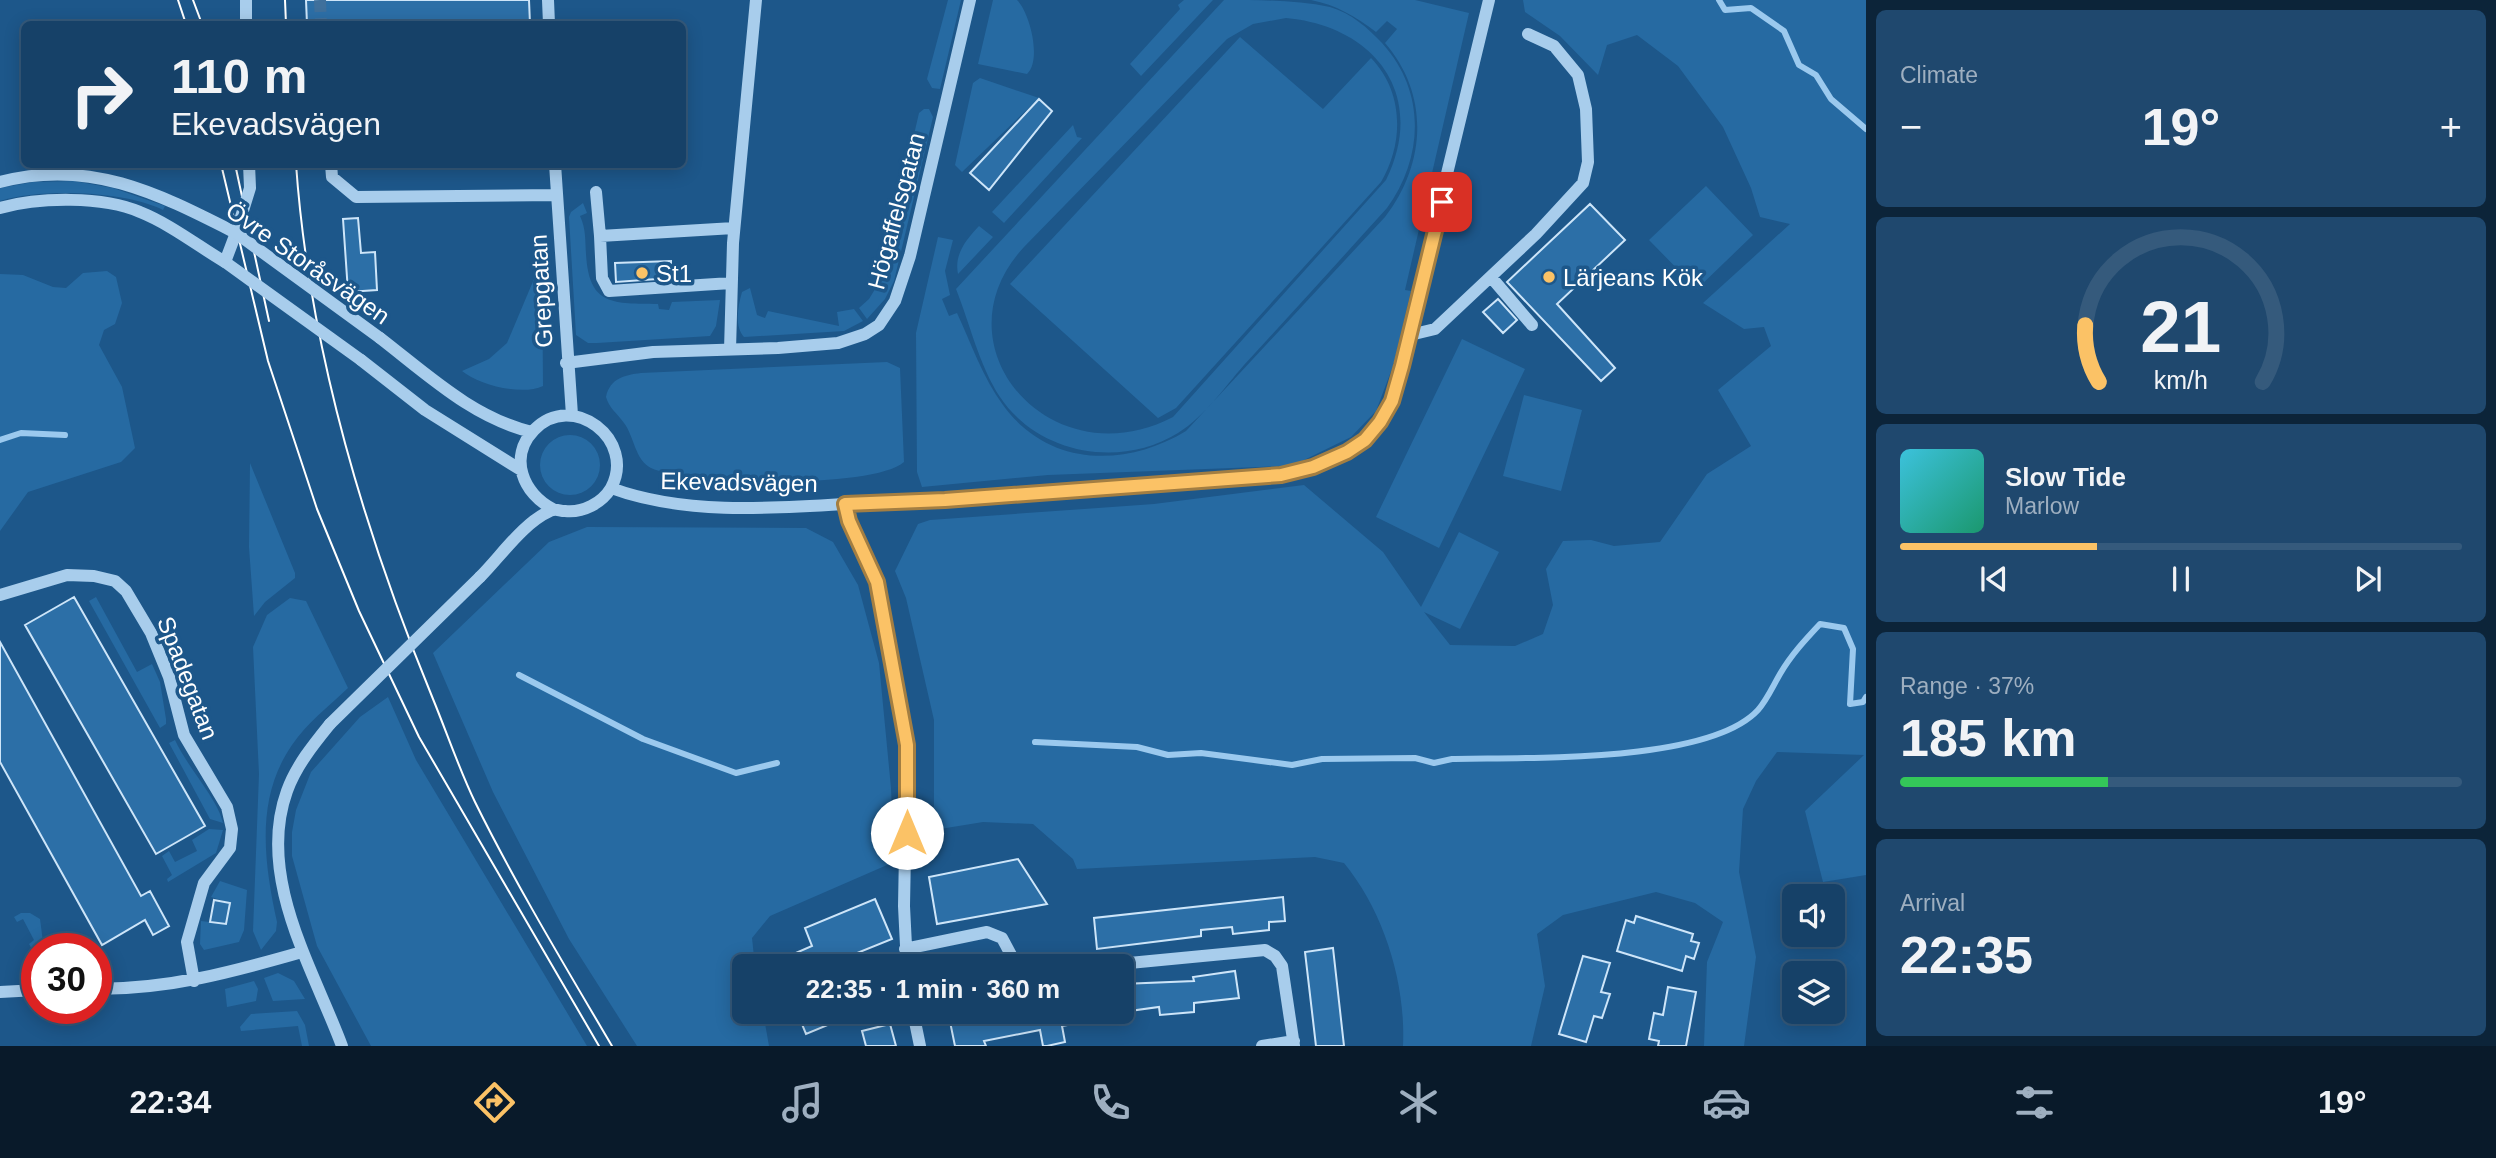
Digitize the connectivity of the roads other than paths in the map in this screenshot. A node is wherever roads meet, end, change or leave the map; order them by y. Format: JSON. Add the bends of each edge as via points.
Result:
{"nodes":[{"id":1,"x":548,"y":0,"type":"edge"},
{"id":2,"x":756,"y":0,"type":"edge"},
{"id":3,"x":970,"y":0,"type":"edge"},
{"id":4,"x":1489,"y":0,"type":"edge"},
{"id":5,"x":245,"y":1,"type":"edge"},
{"id":6,"x":246,"y":21,"type":"edge"},
{"id":7,"x":549,"y":21,"type":"edge"},
{"id":8,"x":1528,"y":34,"type":"dead end"},
{"id":9,"x":249,"y":168,"type":"edge"},
{"id":10,"x":331,"y":168,"type":"edge"},
{"id":11,"x":555,"y":168,"type":"edge"},
{"id":12,"x":0,"y":182,"type":"edge"},
{"id":13,"x":596,"y":192,"type":"dead end"},
{"id":14,"x":557,"y":195,"type":"junction"},
{"id":15,"x":0,"y":208,"type":"edge"},
{"id":16,"x":734,"y":228,"type":"junction"},
{"id":17,"x":236,"y":233,"type":"junction"},
{"id":18,"x":600,"y":236,"type":"junction"},
{"id":19,"x":225,"y":262,"type":"junction"},
{"id":20,"x":1491,"y":277,"type":"junction"},
{"id":21,"x":731,"y":282,"type":"junction"},
{"id":22,"x":1532,"y":325,"type":"dead end"},
{"id":23,"x":1410,"y":335,"type":"junction"},
{"id":24,"x":730,"y":350,"type":"junction"},
{"id":25,"x":566,"y":363,"type":"junction"},
{"id":26,"x":572,"y":415,"type":"junction"},
{"id":27,"x":532,"y":432,"type":"junction"},
{"id":28,"x":521,"y":470,"type":"junction"},
{"id":29,"x":611,"y":488,"type":"junction"},
{"id":30,"x":845,"y":504,"type":"junction"},
{"id":31,"x":553,"y":509,"type":"junction"},
{"id":32,"x":0,"y":595,"type":"edge"},
{"id":33,"x":905,"y":949,"type":"junction"},
{"id":34,"x":302,"y":952,"type":"junction"},
{"id":35,"x":906,"y":954,"type":"edge"},
{"id":36,"x":1010,"y":954,"type":"edge"},
{"id":37,"x":1134,"y":963,"type":"edge"},
{"id":38,"x":194,"y":981,"type":"junction"},
{"id":39,"x":112,"y":988,"type":"edge"},
{"id":40,"x":21,"y":990,"type":"edge"},
{"id":41,"x":0,"y":992,"type":"edge"},
{"id":42,"x":915,"y":1024,"type":"edge"},
{"id":43,"x":1294,"y":1043,"type":"edge"},
{"id":44,"x":342,"y":1046,"type":"edge"},
{"id":45,"x":920,"y":1046,"type":"edge"},
{"id":46,"x":1262,"y":1046,"type":"edge"}],
"edges":[{"from":1,"to":7,"type":"street"},
{"from":2,"to":16,"type":"street"},
{"from":3,"to":24,"type":"street","name":"Högaffelsgatan","via":[[910,256],[889,313],[866,334],[838,343]]},
{"from":4,"to":23,"type":"street","name":"Ekevadsvägen"},
{"from":5,"to":6,"type":"street"},
{"from":8,"to":20,"type":"street","via":[[1554,46],[1578,75],[1586,108],[1588,162],[1583,184]]},
{"from":9,"to":17,"type":"street","bridge":true,"via":[[250,188]]},
{"from":10,"to":14,"type":"street","via":[[332,177],[356,197]]},
{"from":11,"to":14,"type":"street","name":"Grepgatan"},
{"from":12,"to":17,"type":"street","name":"Övre Storåsvägen","via":[[57,175],[115,179]]},
{"from":13,"to":18,"type":"street"},
{"from":14,"to":25,"type":"street","name":"Grepgatan"},
{"from":15,"to":19,"type":"street","name":"Övre Storåsvägen","via":[[34,201],[121,206],[144,214]]},
{"from":16,"to":18,"type":"street"},
{"from":16,"to":21,"type":"street"},
{"from":17,"to":19,"type":"street"},
{"from":17,"to":27,"type":"street","name":"Övre Storåsvägen","bridge":true,"via":[[474,410]]},
{"from":18,"to":21,"type":"street","via":[[602,278],[609,291]]},
{"from":19,"to":28,"type":"street","name":"Övre Storåsvägen","bridge":true,"via":[[425,410]]},
{"from":20,"to":22,"type":"street"},
{"from":20,"to":23,"type":"street","via":[[1436,329]]},
{"from":21,"to":24,"type":"street"},
{"from":23,"to":30,"type":"street","name":"Ekevadsvägen","via":[[1392,401],[1380,422],[1365,440],[1313,467],[1211,482]]},
{"from":24,"to":25,"type":"street","name":"Högaffelsgatan","via":[[653,352]]},
{"from":25,"to":26,"type":"street","name":"Grepgatan"},
{"from":26,"to":27,"type":"street","via":[[550,419]]},
{"from":26,"to":29,"type":"street","via":[[588,419],[611,441],[617,456]]},
{"from":27,"to":28,"type":"street","via":[[522,450]]},
{"from":28,"to":31,"type":"street","via":[[531,494]]},
{"from":29,"to":30,"type":"street","name":"Ekevadsvägen","via":[[646,501],[690,506]]},
{"from":29,"to":31,"type":"street","via":[[592,506],[579,511]]},
{"from":30,"to":33,"type":"street","via":[[877,582],[907,745]]},
{"from":31,"to":34,"type":"street","bridge":true,"via":[[535,520],[330,724],[296,772],[281,810],[278,836],[281,879]]},
{"from":32,"to":38,"type":"street","name":"Spadegatan","via":[[67,575],[104,578],[126,591],[150,633],[169,677],[184,735],[227,807],[232,829],[230,848],[204,883],[187,942]]},
{"from":33,"to":35,"type":"street"},
{"from":33,"to":36,"type":"street","via":[[987,932],[1002,939]]},
{"from":34,"to":38,"type":"street"},
{"from":34,"to":44,"type":"street"},
{"from":37,"to":43,"type":"street","via":[[1265,950],[1282,966]]},
{"from":38,"to":39,"type":"street"},
{"from":40,"to":41,"type":"street"},
{"from":42,"to":45,"type":"street"},
{"from":43,"to":46,"type":"street"}]}
